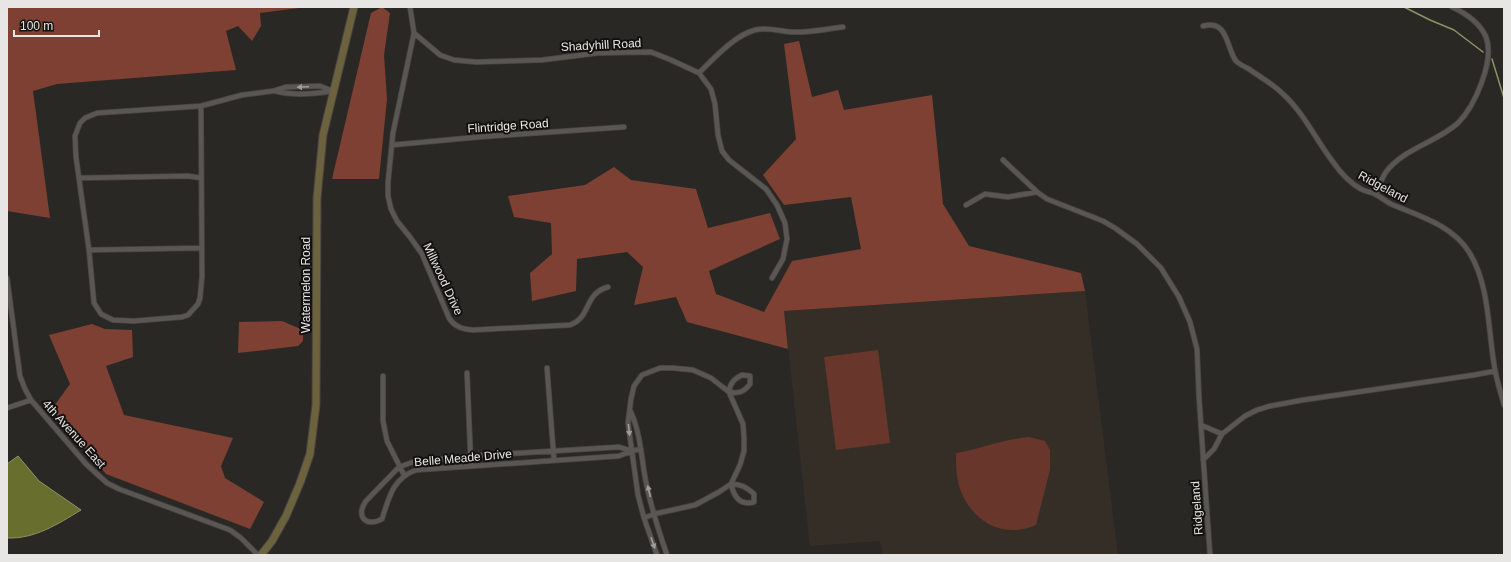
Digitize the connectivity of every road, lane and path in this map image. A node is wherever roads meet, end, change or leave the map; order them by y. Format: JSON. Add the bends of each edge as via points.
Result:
{"nodes":[{"id":1,"x":354,"y":7,"type":"edge"},
{"id":2,"x":410,"y":7,"type":"edge"},
{"id":3,"x":1452,"y":7,"type":"edge"},
{"id":4,"x":1203,"y":26,"type":"dead end"},
{"id":5,"x":843,"y":27,"type":"dead end"},
{"id":6,"x":414,"y":33,"type":"junction"},
{"id":7,"x":699,"y":73,"type":"junction"},
{"id":8,"x":333,"y":91,"type":"junction"},
{"id":9,"x":202,"y":106,"type":"junction"},
{"id":10,"x":624,"y":127,"type":"dead end"},
{"id":11,"x":392,"y":145,"type":"junction"},
{"id":12,"x":1003,"y":160,"type":"dead end"},
{"id":13,"x":79,"y":178,"type":"junction"},
{"id":14,"x":201,"y":178,"type":"junction"},
{"id":15,"x":1037,"y":192,"type":"junction"},
{"id":16,"x":1376,"y":194,"type":"junction"},
{"id":17,"x":966,"y":205,"type":"dead end"},
{"id":18,"x":202,"y":248,"type":"junction"},
{"id":19,"x":89,"y":250,"type":"junction"},
{"id":20,"x":7,"y":278,"type":"edge"},
{"id":21,"x":772,"y":278,"type":"dead end"},
{"id":22,"x":608,"y":287,"type":"dead end"},
{"id":23,"x":8,"y":295,"type":"edge"},
{"id":24,"x":546,"y":368,"type":"dead end"},
{"id":25,"x":1495,"y":371,"type":"junction"},
{"id":26,"x":467,"y":373,"type":"dead end"},
{"id":27,"x":383,"y":376,"type":"dead end"},
{"id":28,"x":730,"y":392,"type":"junction"},
{"id":29,"x":31,"y":400,"type":"junction"},
{"id":30,"x":1504,"y":405,"type":"edge"},
{"id":31,"x":7,"y":408,"type":"edge"},
{"id":32,"x":630,"y":410,"type":"junction"},
{"id":33,"x":1201,"y":425,"type":"junction"},
{"id":34,"x":1222,"y":434,"type":"junction"},
{"id":35,"x":641,"y":449,"type":"junction"},
{"id":36,"x":552,"y":451,"type":"junction"},
{"id":37,"x":632,"y":451,"type":"junction"},
{"id":38,"x":470,"y":456,"type":"junction"},
{"id":39,"x":554,"y":460,"type":"junction"},
{"id":40,"x":1203,"y":460,"type":"junction"},
{"id":41,"x":471,"y":466,"type":"junction"},
{"id":42,"x":399,"y":467,"type":"junction"},
{"id":43,"x":404,"y":476,"type":"junction"},
{"id":44,"x":731,"y":484,"type":"junction"},
{"id":45,"x":654,"y":514,"type":"junction"},
{"id":46,"x":644,"y":518,"type":"junction"},
{"id":47,"x":260,"y":555,"type":"edge"},
{"id":48,"x":657,"y":555,"type":"edge"},
{"id":49,"x":667,"y":555,"type":"edge"},
{"id":50,"x":1210,"y":555,"type":"edge"}],
"edges":[{"from":1,"to":8,"type":"main road","name":"Watermelon Road"},
{"from":2,"to":6,"type":"street","name":"Millwood Drive"},
{"from":3,"to":16,"type":"street","via":[[1478,25],[1488,43],[1484,75],[1474,101],[1467,113],[1447,131],[1394,164],[1385,174]]},
{"from":4,"to":16,"type":"street","name":"Ridgeland","via":[[1214,25],[1220,28],[1237,62],[1283,93],[1293,103],[1344,176],[1361,189]]},
{"from":5,"to":7,"type":"street","via":[[792,32],[754,30],[741,37]]},
{"from":6,"to":7,"type":"street","name":"Shadyhill Road","via":[[440,55],[454,60],[542,60],[598,53],[651,52]]},
{"from":6,"to":11,"type":"street","name":"Millwood Drive"},
{"from":7,"to":21,"type":"street","name":"Shadyhill Road","via":[[711,89],[722,151],[729,160],[766,189],[785,223],[787,239],[783,259]]},
{"from":8,"to":9,"type":"street","via":[[286,94],[273,91],[242,95]]},
{"from":8,"to":47,"type":"main road","name":"Watermelon Road","via":[[323,135],[317,198],[317,366],[313,439],[292,503],[272,541]]},
{"from":9,"to":13,"type":"street","via":[[104,112],[85,118],[76,130],[75,136]]},
{"from":9,"to":14,"type":"street"},
{"from":10,"to":11,"type":"street","name":"Flintridge Road"},
{"from":11,"to":22,"type":"street","name":"Millwood Drive","via":[[387,189],[391,209],[422,254],[453,324],[466,330],[570,324],[582,318],[595,293]]},
{"from":12,"to":15,"type":"street","name":"Ridgeland"},
{"from":13,"to":14,"type":"street"},
{"from":13,"to":19,"type":"street"},
{"from":14,"to":18,"type":"street"},
{"from":15,"to":17,"type":"street","via":[[1008,197],[985,194]]},
{"from":15,"to":33,"type":"street","name":"Ridgeland","via":[[1047,199],[1115,228],[1142,248],[1169,279],[1185,309],[1194,335],[1198,355]]},
{"from":16,"to":25,"type":"street","name":"Ridgeland","via":[[1446,229],[1470,253],[1482,285]]},
{"from":18,"to":19,"type":"street"},
{"from":18,"to":19,"type":"street","via":[[200,298],[194,310],[182,317],[120,321],[101,314],[94,303]]},
{"from":20,"to":23,"type":"street","name":"4th Avenue East"},
{"from":23,"to":29,"type":"street","name":"4th Avenue East","via":[[20,376]]},
{"from":24,"to":36,"type":"street"},
{"from":25,"to":30,"type":"street","name":"Ridgeland"},
{"from":25,"to":34,"type":"street","via":[[1270,406],[1245,416]]},
{"from":26,"to":38,"type":"street"},
{"from":27,"to":42,"type":"street","via":[[383,421],[387,441]]},
{"from":28,"to":28,"type":"street","via":[[730,385],[736,378],[742,375],[750,376],[750,384],[745,390],[737,394]]},
{"from":28,"to":32,"type":"street","via":[[712,378],[693,370],[660,368],[642,376],[634,386]]},
{"from":28,"to":44,"type":"street","via":[[743,424],[744,438],[744,451]]},
{"from":29,"to":31,"type":"street"},
{"from":29,"to":47,"type":"street","name":"4th Avenue East","via":[[86,464],[107,483],[230,530]]},
{"from":32,"to":35,"type":"street","via":[[636,422]]},
{"from":32,"to":37,"type":"street","one_way":true,"via":[[628,423]]},
{"from":33,"to":34,"type":"street"},
{"from":33,"to":40,"type":"street","name":"Ridgeland"},
{"from":34,"to":40,"type":"street","via":[[1214,449]]},
{"from":35,"to":37,"type":"street","name":"Belle Meade Drive"},
{"from":45,"to":35,"type":"street","one_way":true},
{"from":36,"to":37,"type":"street","name":"Belle Meade Drive","via":[[618,447]]},
{"from":36,"to":38,"type":"street","name":"Belle Meade Drive"},
{"from":36,"to":39,"type":"street"},
{"from":37,"to":39,"type":"street","name":"Belle Meade Drive","via":[[619,456]]},
{"from":37,"to":46,"type":"street"},
{"from":38,"to":41,"type":"street"},
{"from":38,"to":42,"type":"street","name":"Belle Meade Drive","via":[[413,462]]},
{"from":39,"to":41,"type":"street","name":"Belle Meade Drive"},
{"from":40,"to":50,"type":"street","name":"Ridgeland"},
{"from":41,"to":43,"type":"street","name":"Belle Meade Drive","via":[[416,470]]},
{"from":42,"to":43,"type":"street"},
{"from":42,"to":43,"type":"street","name":"Belle Meade Drive","via":[[362,506],[363,519],[369,523],[376,523],[382,519],[390,492]]},
{"from":44,"to":44,"type":"street","via":[[747,488],[754,494],[754,502],[747,504],[739,500],[733,493]]},
{"from":44,"to":45,"type":"street","via":[[695,505]]},
{"from":45,"to":46,"type":"street"},
{"from":45,"to":49,"type":"street"},
{"from":46,"to":48,"type":"street","one_way":true}]}
